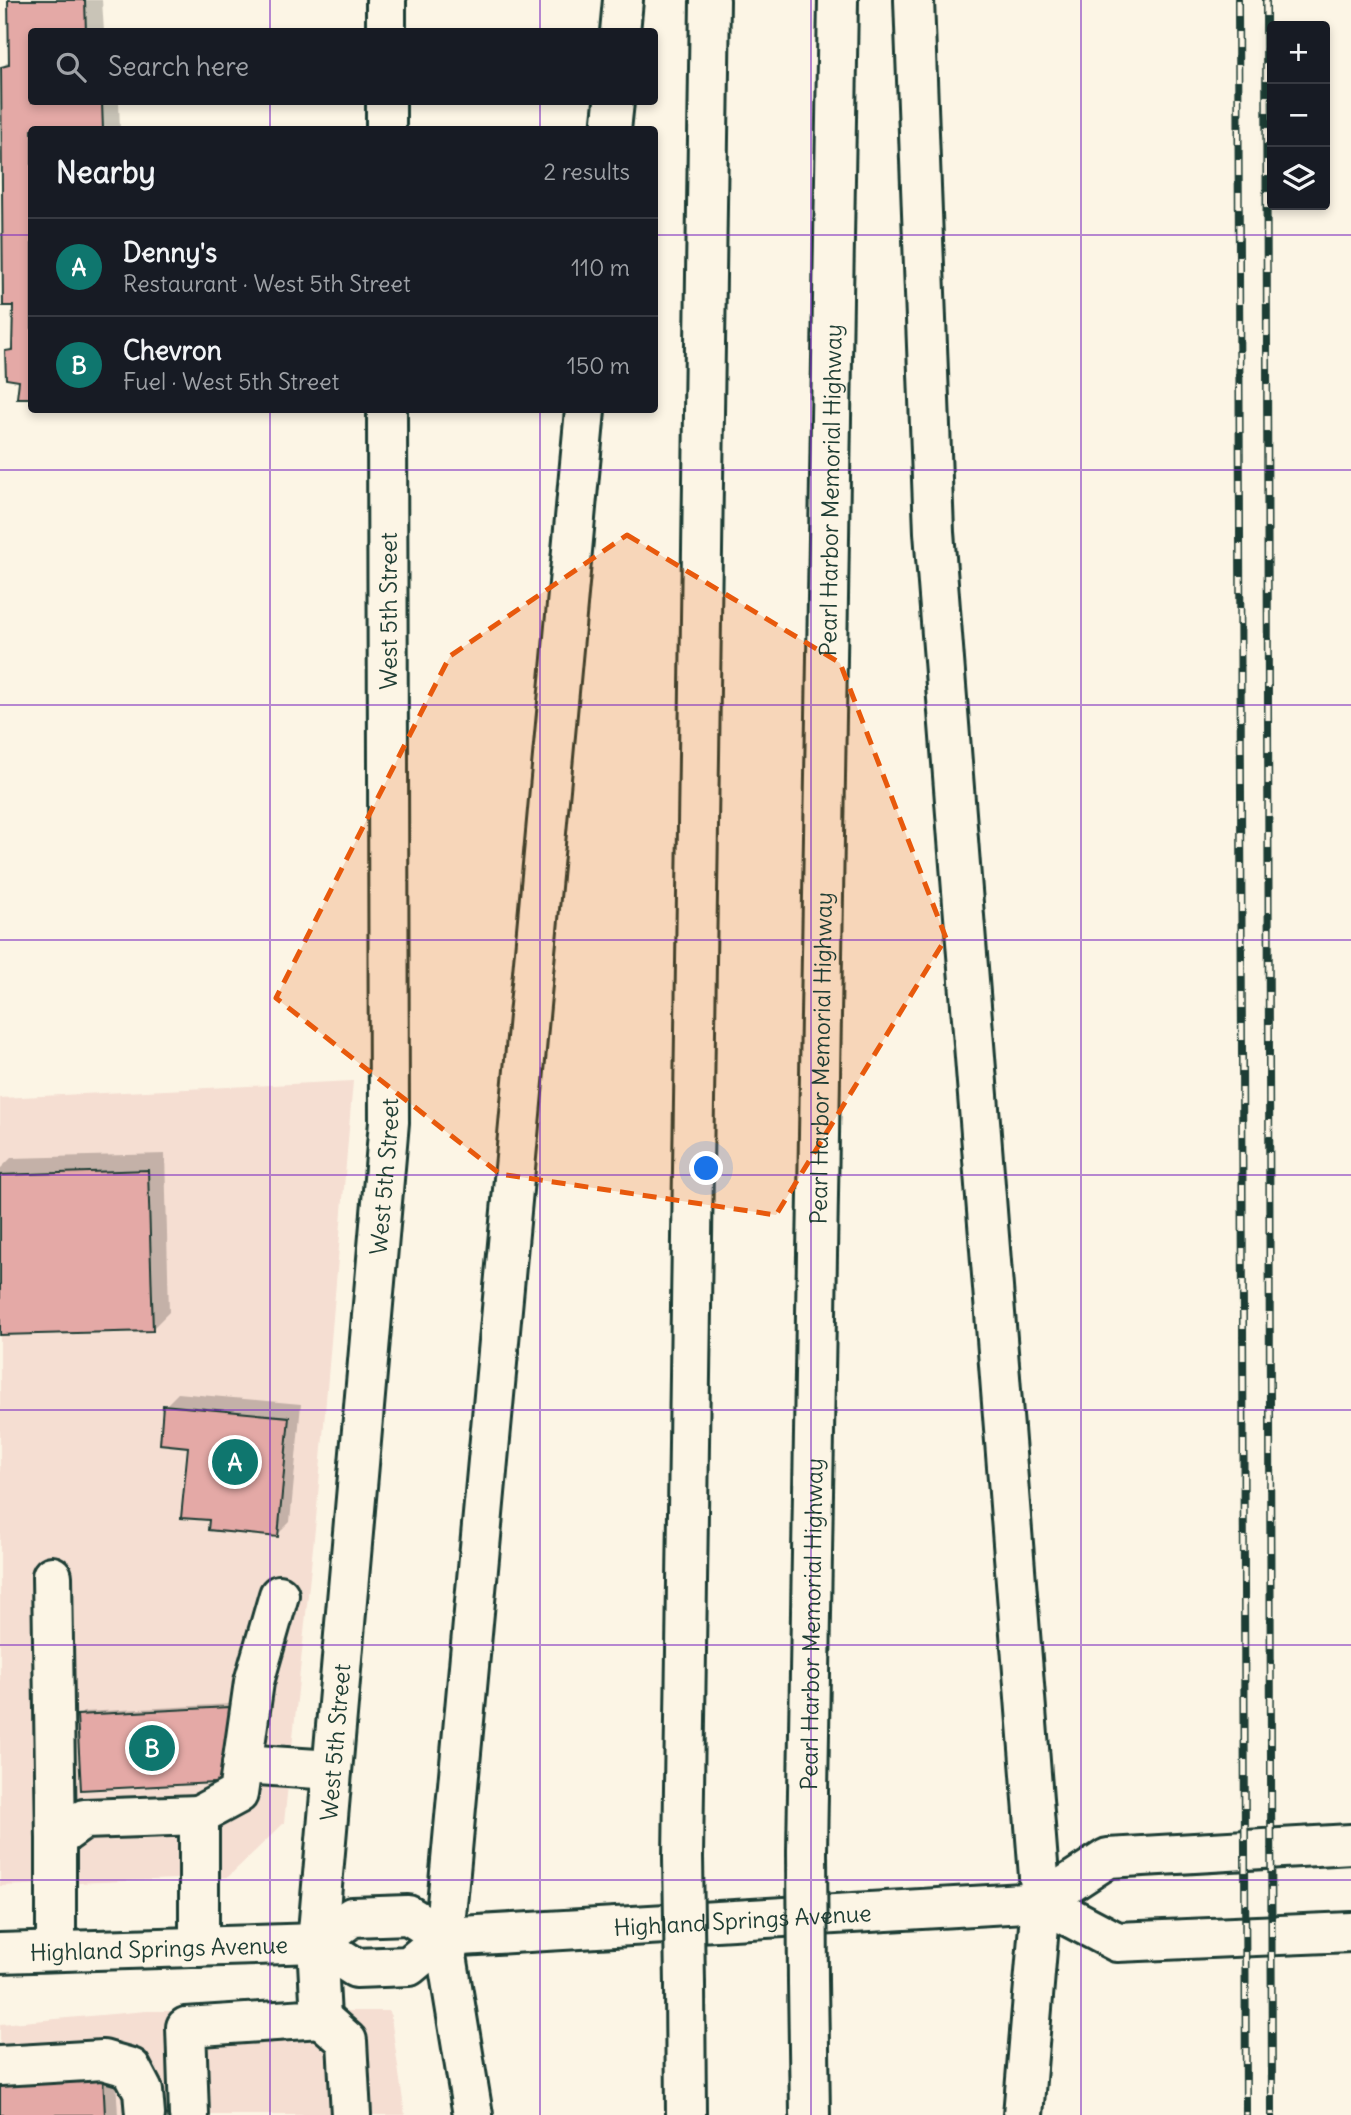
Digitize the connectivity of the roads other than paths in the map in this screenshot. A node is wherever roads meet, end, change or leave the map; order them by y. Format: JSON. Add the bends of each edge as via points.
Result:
{"nodes":[{"id":1,"x":386,"y":0,"type":"edge"},
{"id":2,"x":623,"y":0,"type":"edge"},
{"id":3,"x":710,"y":0,"type":"edge"},
{"id":4,"x":838,"y":0,"type":"edge"},
{"id":5,"x":914,"y":0,"type":"edge"},
{"id":6,"x":386,"y":28,"type":"edge"},
{"id":7,"x":620,"y":28,"type":"edge"},
{"id":8,"x":386,"y":105,"type":"edge"},
{"id":9,"x":614,"y":105,"type":"edge"},
{"id":10,"x":386,"y":126,"type":"edge"},
{"id":11,"x":611,"y":126,"type":"edge"},
{"id":12,"x":387,"y":413,"type":"edge"},
{"id":13,"x":585,"y":413,"type":"edge"},
{"id":14,"x":52,"y":1576,"type":"dead end"},
{"id":15,"x":279,"y":1595,"type":"dead end"},
{"id":16,"x":242,"y":1764,"type":"junction"},
{"id":17,"x":332,"y":1770,"type":"junction"},
{"id":18,"x":199,"y":1815,"type":"junction"},
{"id":19,"x":56,"y":1839,"type":"junction"},
{"id":20,"x":1351,"y":1843,"type":"edge"},
{"id":21,"x":1041,"y":1902,"type":"junction"},
{"id":22,"x":1351,"y":1932,"type":"edge"},
{"id":23,"x":444,"y":1937,"type":"junction"},
{"id":24,"x":317,"y":1943,"type":"junction"},
{"id":25,"x":199,"y":1947,"type":"junction"},
{"id":26,"x":56,"y":1951,"type":"junction"},
{"id":27,"x":0,"y":1953,"type":"edge"},
{"id":28,"x":321,"y":2018,"type":"junction"},
{"id":29,"x":0,"y":2066,"type":"edge"},
{"id":30,"x":145,"y":2115,"type":"edge"},
{"id":31,"x":189,"y":2115,"type":"edge"},
{"id":32,"x":351,"y":2115,"type":"edge"},
{"id":33,"x":473,"y":2115,"type":"edge"},
{"id":34,"x":685,"y":2115,"type":"edge"},
{"id":35,"x":810,"y":2115,"type":"edge"},
{"id":36,"x":1023,"y":2115,"type":"edge"}],
"edges":[{"from":1,"to":6,"type":"main road"},
{"from":2,"to":7,"type":"main road"},
{"from":3,"to":34,"type":"main road","bridge":true,"via":[[683,1857]]},
{"from":4,"to":35,"type":"main road","name":"Pearl Harbor Memorial Highway","bridge":true,"via":[[807,1852]]},
{"from":5,"to":21,"type":"main road","via":[[934,531]]},
{"from":8,"to":10,"type":"main road"},
{"from":9,"to":11,"type":"main road"},
{"from":12,"to":17,"type":"main road","name":"West 5th Street","via":[[389,1122]]},
{"from":13,"to":23,"type":"main road"},
{"from":14,"to":19,"type":"main road"},
{"from":15,"to":16,"type":"main road","via":[[254,1682]]},
{"from":16,"to":17,"type":"main road"},
{"from":16,"to":18,"type":"main road","via":[[238,1794]]},
{"from":17,"to":24,"type":"main road","name":"West 5th Street"},
{"from":18,"to":19,"type":"main road","via":[[84,1819]]},
{"from":18,"to":25,"type":"main road"},
{"from":19,"to":26,"type":"main road"},
{"from":20,"to":21,"type":"main road","name":"Highland Springs Avenue","via":[[1108,1858]]},
{"from":21,"to":22,"type":"main road","via":[[1117,1942]]},
{"from":21,"to":23,"type":"main road","name":"Highland Springs Avenue"},
{"from":21,"to":36,"type":"main road"},
{"from":23,"to":24,"type":"main road","name":"Highland Springs Avenue","via":[[408,1915],[352,1917]]},
{"from":23,"to":24,"type":"main road","name":"Highland Springs Avenue","via":[[409,1966],[356,1968]]},
{"from":23,"to":33,"type":"main road"},
{"from":24,"to":25,"type":"main road","name":"Highland Springs Avenue"},
{"from":24,"to":28,"type":"main road","name":"West 5th Street"},
{"from":25,"to":26,"type":"main road","name":"Highland Springs Avenue"},
{"from":26,"to":27,"type":"main road","name":"Highland Springs Avenue"},
{"from":28,"to":31,"type":"main road","via":[[186,2027]]},
{"from":28,"to":32,"type":"main road","via":[[347,2041]]},
{"from":29,"to":30,"type":"main road","via":[[103,2060],[131,2068],[143,2091]]}]}
